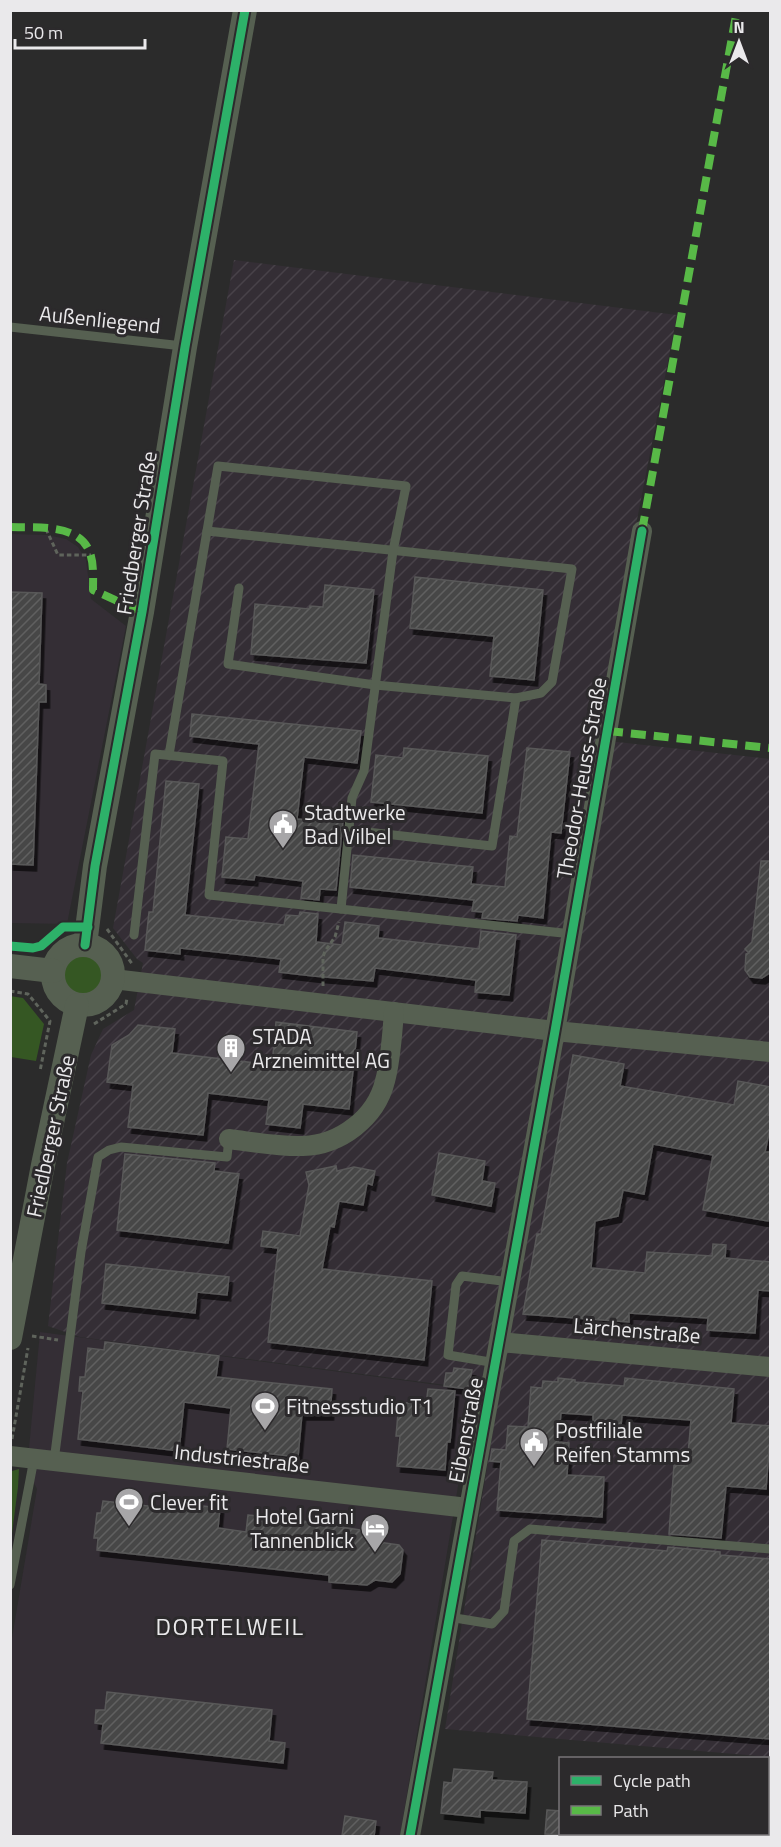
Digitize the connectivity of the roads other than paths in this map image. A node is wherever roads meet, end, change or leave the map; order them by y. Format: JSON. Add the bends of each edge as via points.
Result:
{"nodes":[{"id":1,"x":245,"y":10,"type":"edge"},
{"id":2,"x":10,"y":327,"type":"edge"},
{"id":3,"x":185,"y":347,"type":"junction"},
{"id":4,"x":207,"y":531,"type":"junction"},
{"id":5,"x":642,"y":531,"type":"dead end"},
{"id":6,"x":393,"y":551,"type":"junction"},
{"id":7,"x":238,"y":588,"type":"dead end"},
{"id":8,"x":375,"y":685,"type":"junction"},
{"id":9,"x":516,"y":698,"type":"junction"},
{"id":10,"x":169,"y":755,"type":"junction"},
{"id":11,"x":349,"y":830,"type":"junction"},
{"id":12,"x":341,"y":909,"type":"junction"},
{"id":13,"x":572,"y":934,"type":"junction"},
{"id":14,"x":134,"y":935,"type":"dead end"},
{"id":15,"x":86,"y":936,"type":"junction"},
{"id":16,"x":10,"y":966,"type":"edge"},
{"id":17,"x":53,"y":971,"type":"junction"},
{"id":18,"x":122,"y":980,"type":"junction"},
{"id":19,"x":77,"y":1005,"type":"junction"},
{"id":20,"x":394,"y":1012,"type":"junction"},
{"id":21,"x":555,"y":1030,"type":"junction"},
{"id":22,"x":771,"y":1052,"type":"edge"},
{"id":23,"x":229,"y":1139,"type":"joint"},
{"id":24,"x":17,"y":1265,"type":"edge"},
{"id":25,"x":510,"y":1282,"type":"junction"},
{"id":26,"x":22,"y":1337,"type":"edge"},
{"id":27,"x":500,"y":1342,"type":"junction"},
{"id":28,"x":496,"y":1363,"type":"junction"},
{"id":29,"x":771,"y":1366,"type":"edge"},
{"id":30,"x":10,"y":1456,"type":"edge"},
{"id":31,"x":34,"y":1459,"type":"junction"},
{"id":32,"x":54,"y":1461,"type":"junction"},
{"id":33,"x":468,"y":1508,"type":"junction"},
{"id":34,"x":771,"y":1549,"type":"edge"},
{"id":35,"x":10,"y":1585,"type":"edge"},
{"id":36,"x":449,"y":1617,"type":"junction"},
{"id":37,"x":410,"y":1836,"type":"edge"}],
"edges":[{"from":1,"to":3,"type":"street","name":"Friedberger Straße"},
{"from":2,"to":3,"type":"lane","name":"Außenliegend"},
{"from":3,"to":15,"type":"street","name":"Friedberger Straße"},
{"from":4,"to":6,"type":"lane"},
{"from":4,"to":6,"type":"lane","via":[[218,466],[406,486]]},
{"from":4,"to":10,"type":"lane"},
{"from":5,"to":13,"type":"street","name":"Theodor-Heuss-Straße"},
{"from":6,"to":8,"type":"lane"},
{"from":6,"to":9,"type":"lane","via":[[572,569],[552,682],[541,693]]},
{"from":7,"to":8,"type":"lane","via":[[228,664]]},
{"from":8,"to":9,"type":"lane"},
{"from":8,"to":11,"type":"lane","via":[[364,771],[352,798]]},
{"from":9,"to":11,"type":"lane","via":[[492,846]]},
{"from":10,"to":12,"type":"lane","via":[[223,761],[209,895]]},
{"from":10,"to":14,"type":"lane","via":[[155,754]]},
{"from":11,"to":12,"type":"lane"},
{"from":12,"to":13,"type":"lane"},
{"from":13,"to":21,"type":"street","name":"Theodor-Heuss-Straße"},
{"from":15,"to":17,"type":"street","via":[[64,951]]},
{"from":15,"to":18,"type":"street"},
{"from":16,"to":17,"type":"street"},
{"from":17,"to":19,"type":"street","via":[[59,994]]},
{"from":18,"to":19,"type":"street","via":[[99,1000]]},
{"from":18,"to":20,"type":"street"},
{"from":19,"to":24,"type":"street","name":"Friedberger Straße"},
{"from":20,"to":21,"type":"street"},
{"from":20,"to":23,"type":"street","via":[[385,1083],[359,1124],[330,1141],[305,1146]]},
{"from":21,"to":22,"type":"street"},
{"from":21,"to":25,"type":"street","name":"Eibenstraße"},
{"from":23,"to":32,"type":"lane","via":[[227,1157],[121,1147],[98,1157],[81,1252]]},
{"from":24,"to":26,"type":"street","name":"Friedberger Straße"},
{"from":25,"to":27,"type":"street","name":"Eibenstraße"},
{"from":25,"to":28,"type":"lane","via":[[462,1276],[456,1285],[448,1356]]},
{"from":27,"to":28,"type":"street","name":"Eibenstraße"},
{"from":27,"to":29,"type":"street","name":"Lärchenstraße"},
{"from":28,"to":33,"type":"street","name":"Eibenstraße"},
{"from":30,"to":31,"type":"street","name":"Industriestraße"},
{"from":31,"to":32,"type":"street","name":"Industriestraße"},
{"from":31,"to":35,"type":"lane"},
{"from":32,"to":33,"type":"street","name":"Industriestraße"},
{"from":33,"to":36,"type":"street","name":"Eibenstraße"},
{"from":34,"to":36,"type":"lane","via":[[530,1528],[514,1541],[504,1611],[492,1624]]},
{"from":36,"to":37,"type":"street","name":"Eibenstraße"}]}
